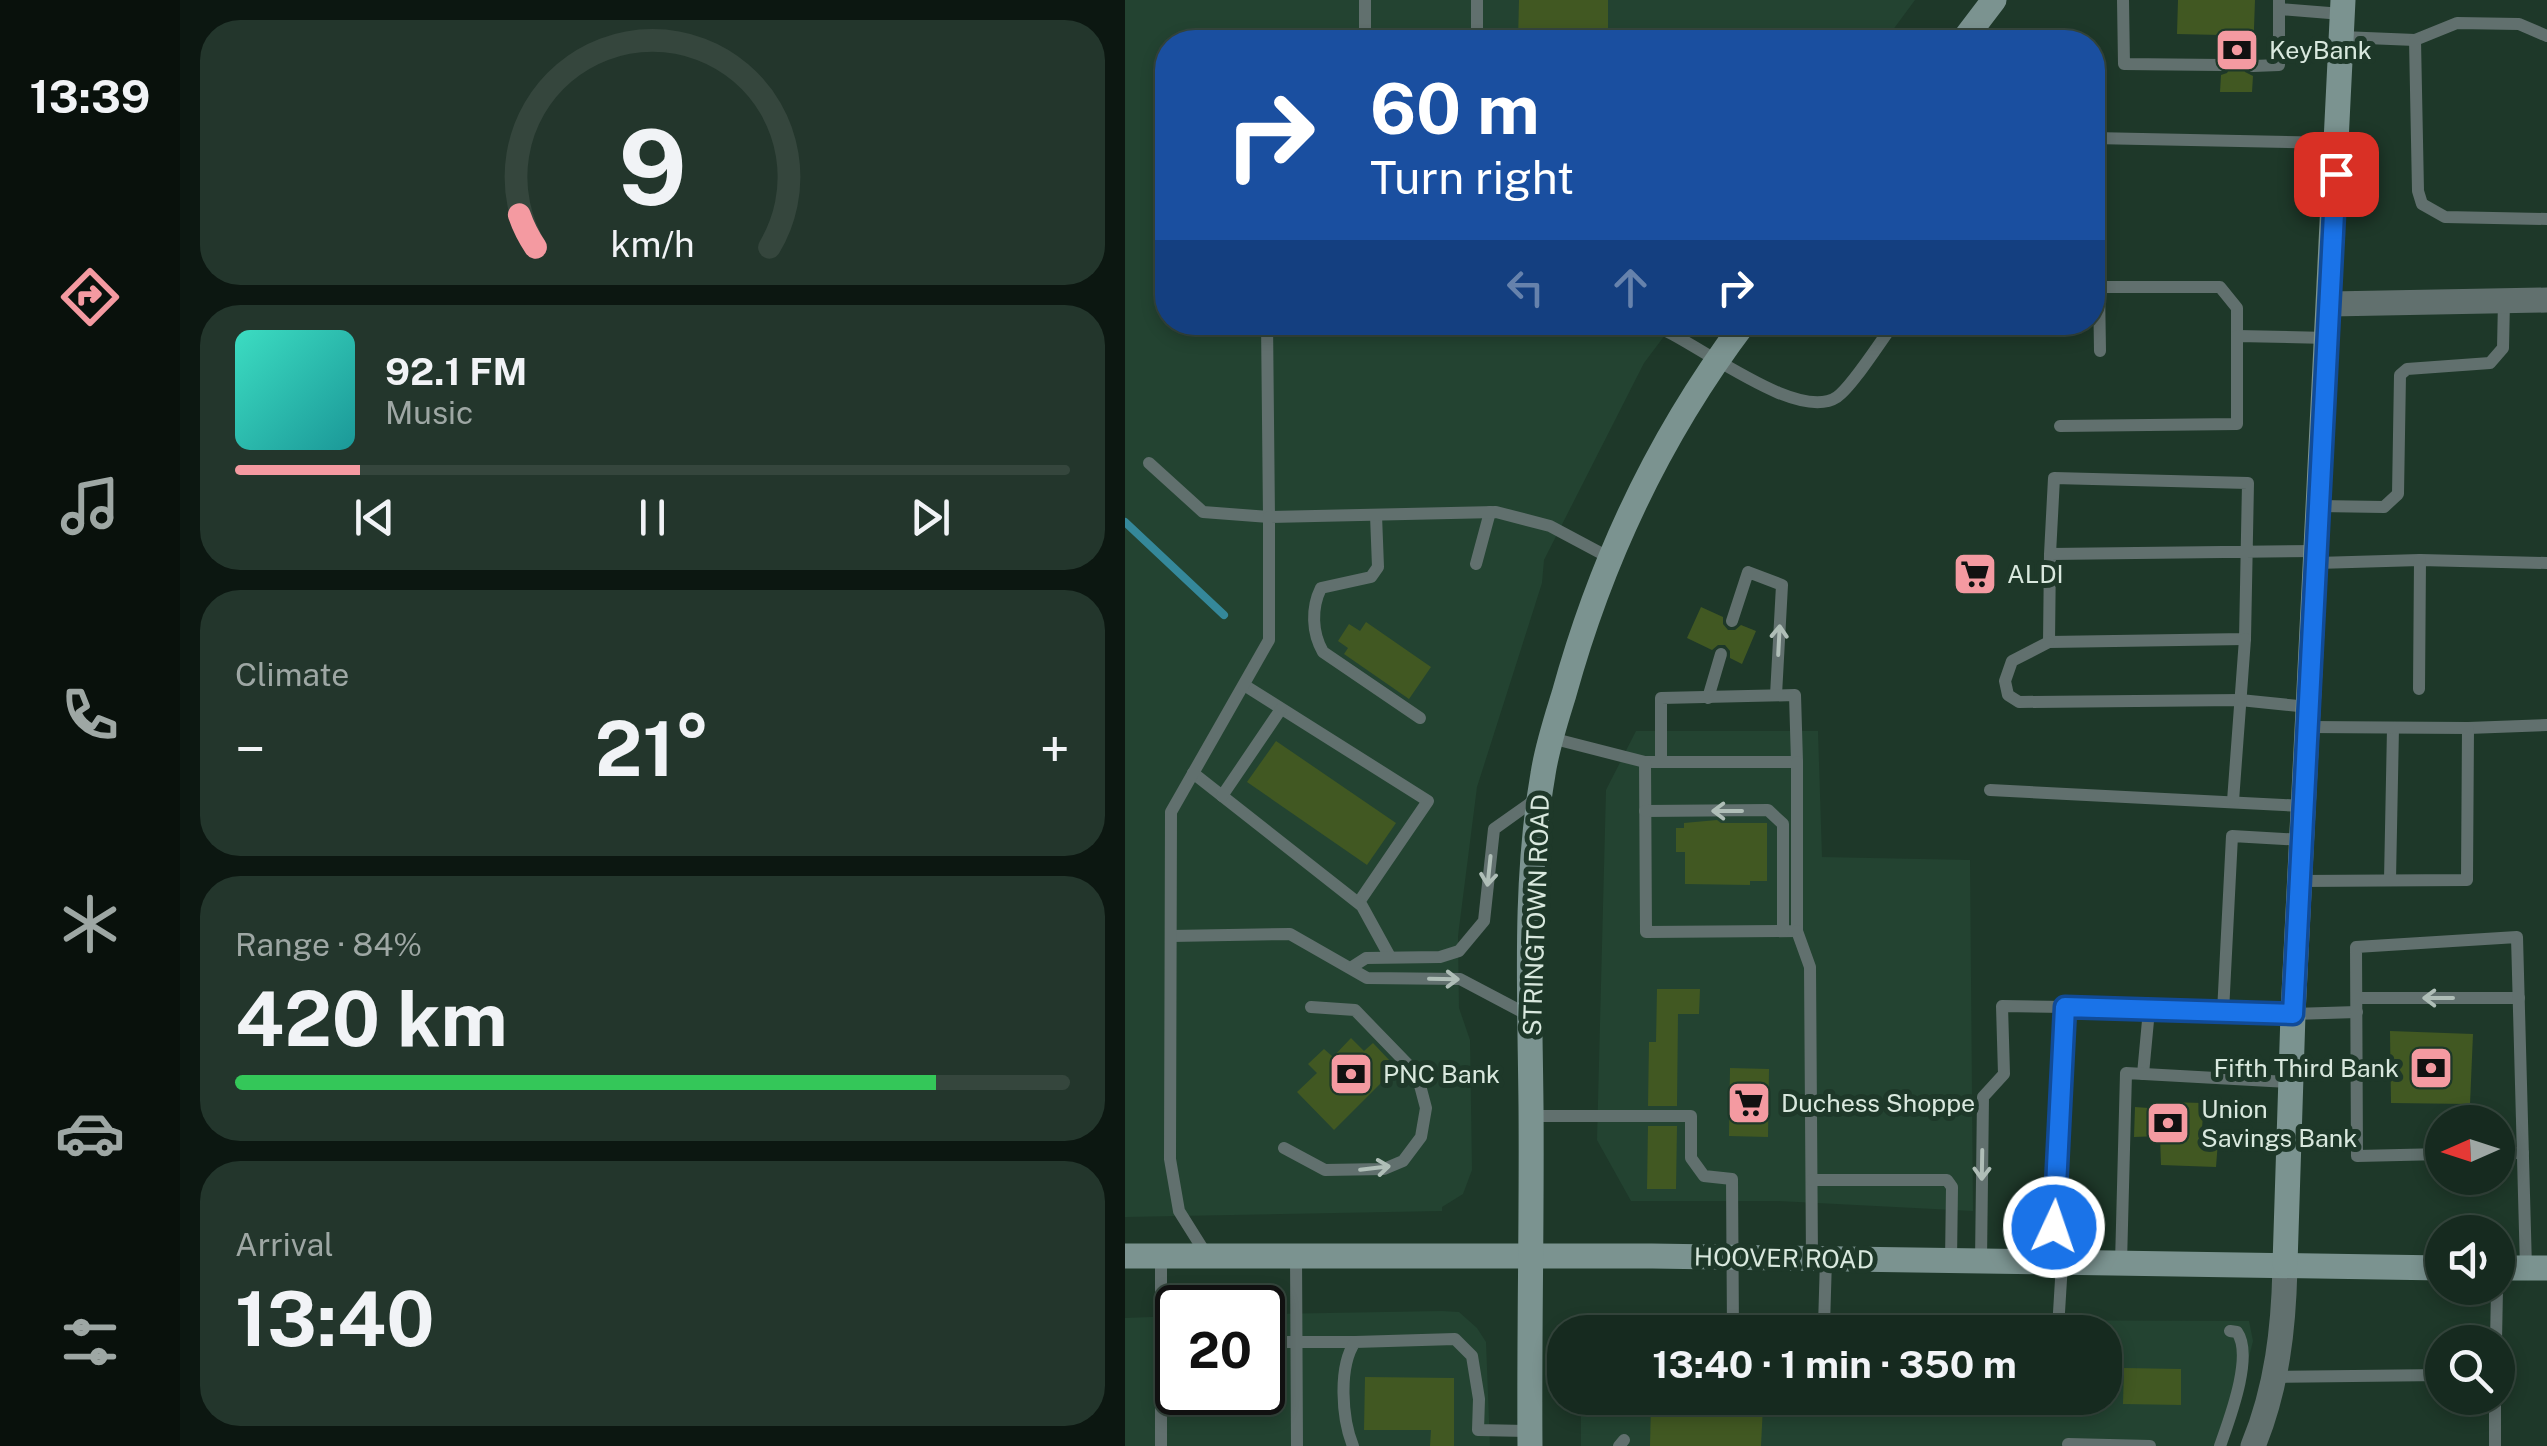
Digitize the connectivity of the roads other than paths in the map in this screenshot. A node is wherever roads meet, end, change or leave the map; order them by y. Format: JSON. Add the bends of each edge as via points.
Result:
{"nodes":[{"id":1,"x":1365,"y":0,"type":"edge"},
{"id":2,"x":1477,"y":0,"type":"edge"},
{"id":3,"x":1993,"y":0,"type":"edge"},
{"id":4,"x":2123,"y":0,"type":"edge"},
{"id":5,"x":2279,"y":4,"type":"edge"},
{"id":6,"x":2343,"y":17,"type":"edge"},
{"id":7,"x":1365,"y":30,"type":"edge"},
{"id":8,"x":1477,"y":30,"type":"edge"},
{"id":9,"x":1971,"y":30,"type":"edge"},
{"id":10,"x":2547,"y":36,"type":"edge"},
{"id":11,"x":2415,"y":40,"type":"junction"},
{"id":12,"x":2221,"y":65,"type":"dead end"},
{"id":13,"x":2253,"y":66,"type":"dead end"},
{"id":14,"x":2105,"y":138,"type":"edge"},
{"id":15,"x":2337,"y":143,"type":"junction"},
{"id":16,"x":2547,"y":219,"type":"edge"},
{"id":17,"x":2105,"y":287,"type":"edge"},
{"id":18,"x":2547,"y":300,"type":"edge"},
{"id":19,"x":2504,"y":301,"type":"junction"},
{"id":20,"x":2330,"y":304,"type":"junction"},
{"id":21,"x":1267,"y":335,"type":"edge"},
{"id":22,"x":1669,"y":335,"type":"edge"},
{"id":23,"x":1736,"y":335,"type":"edge"},
{"id":24,"x":1885,"y":335,"type":"edge"},
{"id":25,"x":2100,"y":335,"type":"edge"},
{"id":26,"x":2237,"y":336,"type":"junction"},
{"id":27,"x":2328,"y":338,"type":"junction"},
{"id":28,"x":2100,"y":351,"type":"dead end"},
{"id":29,"x":1717,"y":361,"type":"junction"},
{"id":30,"x":2059,"y":426,"type":"dead end"},
{"id":31,"x":1149,"y":462,"type":"dead end"},
{"id":32,"x":2319,"y":506,"type":"junction"},
{"id":33,"x":1490,"y":512,"type":"junction"},
{"id":34,"x":1377,"y":515,"type":"junction"},
{"id":35,"x":1269,"y":517,"type":"junction"},
{"id":36,"x":2248,"y":552,"type":"junction"},
{"id":37,"x":2050,"y":554,"type":"junction"},
{"id":38,"x":2317,"y":557,"type":"junction"},
{"id":39,"x":1610,"y":558,"type":"junction"},
{"id":40,"x":2420,"y":560,"type":"junction"},
{"id":41,"x":2547,"y":563,"type":"edge"},
{"id":42,"x":1477,"y":564,"type":"dead end"},
{"id":43,"x":1732,"y":621,"type":"dead end"},
{"id":44,"x":2245,"y":639,"type":"junction"},
{"id":45,"x":2049,"y":642,"type":"junction"},
{"id":46,"x":1721,"y":654,"type":"dead end"},
{"id":47,"x":1244,"y":684,"type":"junction"},
{"id":48,"x":2419,"y":688,"type":"dead end"},
{"id":49,"x":1776,"y":695,"type":"junction"},
{"id":50,"x":1708,"y":698,"type":"junction"},
{"id":51,"x":2240,"y":700,"type":"junction"},
{"id":52,"x":1281,"y":708,"type":"junction"},
{"id":53,"x":2309,"y":717,"type":"junction"},
{"id":54,"x":1419,"y":718,"type":"dead end"},
{"id":55,"x":2547,"y":725,"type":"edge"},
{"id":56,"x":2393,"y":728,"type":"junction"},
{"id":57,"x":2468,"y":728,"type":"junction"},
{"id":58,"x":1551,"y":738,"type":"junction"},
{"id":59,"x":1645,"y":762,"type":"junction"},
{"id":60,"x":1661,"y":762,"type":"junction"},
{"id":61,"x":1797,"y":762,"type":"junction"},
{"id":62,"x":1193,"y":773,"type":"junction"},
{"id":63,"x":1989,"y":790,"type":"dead end"},
{"id":64,"x":1222,"y":796,"type":"junction"},
{"id":65,"x":1539,"y":797,"type":"junction"},
{"id":66,"x":2233,"y":801,"type":"junction"},
{"id":67,"x":2303,"y":806,"type":"junction"},
{"id":68,"x":1645,"y":811,"type":"junction"},
{"id":69,"x":2302,"y":840,"type":"junction"},
{"id":70,"x":2390,"y":880,"type":"junction"},
{"id":71,"x":2300,"y":881,"type":"junction"},
{"id":72,"x":1359,"y":902,"type":"junction"},
{"id":73,"x":1790,"y":931,"type":"junction"},
{"id":74,"x":1171,"y":936,"type":"junction"},
{"id":75,"x":1390,"y":958,"type":"junction"},
{"id":76,"x":1352,"y":967,"type":"junction"},
{"id":77,"x":2519,"y":998,"type":"junction"},
{"id":78,"x":2357,"y":1005,"type":"junction"},
{"id":79,"x":1311,"y":1007,"type":"dead end"},
{"id":80,"x":2065,"y":1007,"type":"junction"},
{"id":81,"x":2149,"y":1010,"type":"junction"},
{"id":82,"x":2223,"y":1012,"type":"junction"},
{"id":83,"x":2293,"y":1014,"type":"junction"},
{"id":84,"x":1530,"y":1016,"type":"junction"},
{"id":85,"x":2143,"y":1074,"type":"junction"},
{"id":86,"x":2290,"y":1082,"type":"junction"},
{"id":87,"x":1531,"y":1116,"type":"junction"},
{"id":88,"x":1283,"y":1148,"type":"dead end"},
{"id":89,"x":2515,"y":1153,"type":"edge"},
{"id":90,"x":2523,"y":1153,"type":"junction"},
{"id":91,"x":2425,"y":1154,"type":"edge"},
{"id":92,"x":1812,"y":1180,"type":"junction"},
{"id":93,"x":1206,"y":1254,"type":"junction"},
{"id":94,"x":1297,"y":1254,"type":"junction"},
{"id":95,"x":1533,"y":1255,"type":"junction"},
{"id":96,"x":1125,"y":1256,"type":"edge"},
{"id":97,"x":1161,"y":1256,"type":"junction"},
{"id":98,"x":1735,"y":1258,"type":"junction"},
{"id":99,"x":1819,"y":1259,"type":"junction"},
{"id":100,"x":1951,"y":1261,"type":"junction"},
{"id":101,"x":1981,"y":1262,"type":"junction"},
{"id":102,"x":2057,"y":1263,"type":"junction"},
{"id":103,"x":2121,"y":1263,"type":"junction"},
{"id":104,"x":2285,"y":1264,"type":"junction"},
{"id":105,"x":2425,"y":1268,"type":"edge"},
{"id":106,"x":2536,"y":1268,"type":"edge"},
{"id":107,"x":1161,"y":1285,"type":"edge"},
{"id":108,"x":1733,"y":1315,"type":"edge"},
{"id":109,"x":1823,"y":1315,"type":"edge"},
{"id":110,"x":2058,"y":1315,"type":"edge"},
{"id":111,"x":2230,"y":1331,"type":"dead end"},
{"id":112,"x":1285,"y":1341,"type":"edge"},
{"id":113,"x":1297,"y":1341,"type":"junction"},
{"id":114,"x":1355,"y":1342,"type":"junction"},
{"id":115,"x":2425,"y":1375,"type":"edge"},
{"id":116,"x":2275,"y":1377,"type":"junction"},
{"id":117,"x":1161,"y":1415,"type":"edge"},
{"id":118,"x":2495,"y":1415,"type":"edge"},
{"id":119,"x":1478,"y":1430,"type":"junction"},
{"id":120,"x":1530,"y":1439,"type":"edge"},
{"id":121,"x":2068,"y":1444,"type":"edge"},
{"id":122,"x":1161,"y":1446,"type":"edge"},
{"id":123,"x":1297,"y":1446,"type":"edge"},
{"id":124,"x":1353,"y":1446,"type":"edge"},
{"id":125,"x":1473,"y":1446,"type":"edge"},
{"id":126,"x":2150,"y":1446,"type":"edge"},
{"id":127,"x":2221,"y":1446,"type":"edge"},
{"id":128,"x":2253,"y":1446,"type":"edge"},
{"id":129,"x":2495,"y":1446,"type":"edge"}],
"edges":[{"from":1,"to":7,"type":"lane"},
{"from":2,"to":8,"type":"lane"},
{"from":3,"to":9,"type":"main road"},
{"from":4,"to":12,"type":"lane","via":[[2125,64]]},
{"from":5,"to":6,"type":"lane"},
{"from":5,"to":13,"type":"lane","via":[[2279,65]]},
{"from":6,"to":11,"type":"lane"},
{"from":6,"to":15,"type":"main road"},
{"from":10,"to":11,"type":"lane","via":[[2519,24],[2457,23]]},
{"from":11,"to":16,"type":"lane","via":[[2422,204],[2445,217]]},
{"from":14,"to":15,"type":"lane"},
{"from":15,"to":20,"type":"main road"},
{"from":17,"to":26,"type":"lane","via":[[2220,287],[2237,308]]},
{"from":18,"to":19,"type":"street"},
{"from":19,"to":20,"type":"street"},
{"from":19,"to":32,"type":"lane","via":[[2503,348],[2490,363],[2407,368],[2401,375],[2398,494],[2392,503]]},
{"from":20,"to":27,"type":"main road"},
{"from":21,"to":35,"type":"lane"},
{"from":22,"to":29,"type":"lane"},
{"from":23,"to":29,"type":"main road","name":"STRINGTOWN ROAD"},
{"from":24,"to":29,"type":"lane","via":[[1839,397],[1821,403],[1777,393]]},
{"from":25,"to":28,"type":"lane"},
{"from":26,"to":27,"type":"lane"},
{"from":26,"to":30,"type":"lane","via":[[2237,424]]},
{"from":27,"to":32,"type":"main road"},
{"from":29,"to":39,"type":"main road","name":"STRINGTOWN ROAD","via":[[1669,438]]},
{"from":31,"to":35,"type":"lane","via":[[1203,512]]},
{"from":32,"to":38,"type":"main road"},
{"from":33,"to":34,"type":"lane"},
{"from":33,"to":39,"type":"lane","via":[[1551,526]]},
{"from":33,"to":42,"type":"lane"},
{"from":34,"to":35,"type":"lane"},
{"from":34,"to":54,"type":"lane","via":[[1377,566],[1371,577],[1321,588],[1315,638],[1323,652]]},
{"from":35,"to":47,"type":"lane","via":[[1269,640]]},
{"from":36,"to":37,"type":"lane"},
{"from":36,"to":37,"type":"lane","via":[[2248,482],[2054,478]]},
{"from":36,"to":38,"type":"lane"},
{"from":36,"to":44,"type":"lane"},
{"from":37,"to":45,"type":"lane"},
{"from":38,"to":40,"type":"lane"},
{"from":38,"to":53,"type":"main road"},
{"from":39,"to":58,"type":"main road","name":"STRINGTOWN ROAD"},
{"from":40,"to":41,"type":"lane"},
{"from":40,"to":48,"type":"lane"},
{"from":49,"to":43,"type":"lane","one_way":true,"via":[[1781,585],[1748,572]]},
{"from":44,"to":45,"type":"lane"},
{"from":44,"to":51,"type":"lane"},
{"from":45,"to":51,"type":"lane","via":[[2013,662],[2007,695],[2019,702]]},
{"from":46,"to":50,"type":"lane"},
{"from":47,"to":52,"type":"lane"},
{"from":47,"to":62,"type":"lane"},
{"from":49,"to":50,"type":"lane"},
{"from":49,"to":61,"type":"lane","via":[[1795,695]]},
{"from":50,"to":60,"type":"lane","via":[[1661,698]]},
{"from":51,"to":53,"type":"lane"},
{"from":51,"to":66,"type":"lane"},
{"from":52,"to":64,"type":"lane"},
{"from":52,"to":72,"type":"lane","via":[[1428,801]]},
{"from":53,"to":56,"type":"lane"},
{"from":53,"to":67,"type":"main road"},
{"from":55,"to":57,"type":"lane"},
{"from":56,"to":57,"type":"lane"},
{"from":56,"to":70,"type":"lane"},
{"from":57,"to":70,"type":"lane","via":[[2467,880]]},
{"from":58,"to":59,"type":"lane"},
{"from":58,"to":65,"type":"main road","name":"STRINGTOWN ROAD"},
{"from":59,"to":60,"type":"lane"},
{"from":59,"to":68,"type":"lane"},
{"from":60,"to":61,"type":"lane"},
{"from":61,"to":73,"type":"lane"},
{"from":62,"to":64,"type":"lane"},
{"from":62,"to":74,"type":"lane","via":[[1171,812]]},
{"from":63,"to":66,"type":"lane"},
{"from":64,"to":72,"type":"lane"},
{"from":65,"to":75,"type":"lane","one_way":true,"via":[[1494,830],[1484,921],[1459,951]]},
{"from":65,"to":84,"type":"main road","name":"STRINGTOWN ROAD"},
{"from":66,"to":67,"type":"lane"},
{"from":67,"to":69,"type":"main road"},
{"from":73,"to":68,"type":"lane","one_way":true,"via":[[1783,824],[1767,810]]},
{"from":68,"to":73,"type":"lane","via":[[1646,932]]},
{"from":69,"to":71,"type":"main road"},
{"from":69,"to":82,"type":"lane","via":[[2232,836]]},
{"from":70,"to":71,"type":"lane"},
{"from":71,"to":83,"type":"main road"},
{"from":72,"to":75,"type":"lane"},
{"from":73,"to":92,"type":"lane","via":[[1810,967]]},
{"from":74,"to":76,"type":"lane","via":[[1291,934]]},
{"from":74,"to":93,"type":"lane","via":[[1170,1158],[1179,1211]]},
{"from":75,"to":76,"type":"lane","via":[[1366,958]]},
{"from":76,"to":84,"type":"lane","one_way":true,"via":[[1367,978],[1461,979]]},
{"from":77,"to":78,"type":"lane","one_way":true},
{"from":77,"to":78,"type":"lane","via":[[2517,937],[2356,947]]},
{"from":77,"to":90,"type":"lane"},
{"from":78,"to":83,"type":"lane"},
{"from":78,"to":91,"type":"lane","via":[[2357,1156]]},
{"from":88,"to":79,"type":"lane","one_way":true,"via":[[1325,1170],[1384,1169],[1403,1160],[1421,1137],[1426,1108],[1417,1074],[1355,1010]]},
{"from":80,"to":81,"type":"lane"},
{"from":80,"to":101,"type":"lane","one_way":true,"via":[[2002,1006],[2003,1074],[1983,1097]]},
{"from":80,"to":102,"type":"lane"},
{"from":81,"to":82,"type":"lane"},
{"from":81,"to":85,"type":"lane"},
{"from":82,"to":83,"type":"lane"},
{"from":83,"to":86,"type":"main road"},
{"from":84,"to":87,"type":"main road","name":"STRINGTOWN ROAD"},
{"from":85,"to":86,"type":"lane"},
{"from":85,"to":103,"type":"lane","via":[[2126,1073]]},
{"from":86,"to":104,"type":"main road"},
{"from":87,"to":95,"type":"main road","name":"STRINGTOWN ROAD"},
{"from":87,"to":98,"type":"lane","via":[[1691,1116],[1691,1158],[1705,1176],[1732,1179]]},
{"from":89,"to":90,"type":"lane"},
{"from":90,"to":106,"type":"lane"},
{"from":92,"to":99,"type":"lane"},
{"from":92,"to":100,"type":"lane","via":[[1947,1180]]},
{"from":93,"to":94,"type":"main road","name":"HOOVER ROAD"},
{"from":93,"to":97,"type":"main road","name":"HOOVER ROAD"},
{"from":94,"to":95,"type":"main road","name":"HOOVER ROAD"},
{"from":94,"to":113,"type":"lane"},
{"from":95,"to":98,"type":"main road","name":"HOOVER ROAD"},
{"from":95,"to":120,"type":"main road","name":"STRINGTOWN ROAD"},
{"from":96,"to":97,"type":"main road","name":"HOOVER ROAD"},
{"from":97,"to":107,"type":"lane"},
{"from":98,"to":99,"type":"main road","name":"HOOVER ROAD"},
{"from":98,"to":108,"type":"lane"},
{"from":99,"to":100,"type":"main road","name":"HOOVER ROAD"},
{"from":99,"to":109,"type":"lane"},
{"from":100,"to":101,"type":"main road","name":"HOOVER ROAD"},
{"from":101,"to":102,"type":"main road","name":"HOOVER ROAD"},
{"from":102,"to":103,"type":"main road","name":"HOOVER ROAD"},
{"from":102,"to":110,"type":"lane"},
{"from":103,"to":104,"type":"main road","name":"HOOVER ROAD"},
{"from":104,"to":105,"type":"main road","name":"HOOVER ROAD"},
{"from":104,"to":116,"type":"street"},
{"from":111,"to":127,"type":"lane","via":[[2242,1339],[2241,1366]]},
{"from":112,"to":113,"type":"lane"},
{"from":113,"to":114,"type":"lane"},
{"from":113,"to":123,"type":"lane"},
{"from":114,"to":119,"type":"lane","via":[[1455,1339],[1471,1356]]},
{"from":114,"to":124,"type":"lane","via":[[1345,1377]]},
{"from":115,"to":116,"type":"lane"},
{"from":116,"to":128,"type":"street"},
{"from":117,"to":122,"type":"lane"},
{"from":118,"to":129,"type":"lane"},
{"from":119,"to":120,"type":"lane"},
{"from":119,"to":125,"type":"lane"},
{"from":121,"to":126,"type":"lane"}]}
